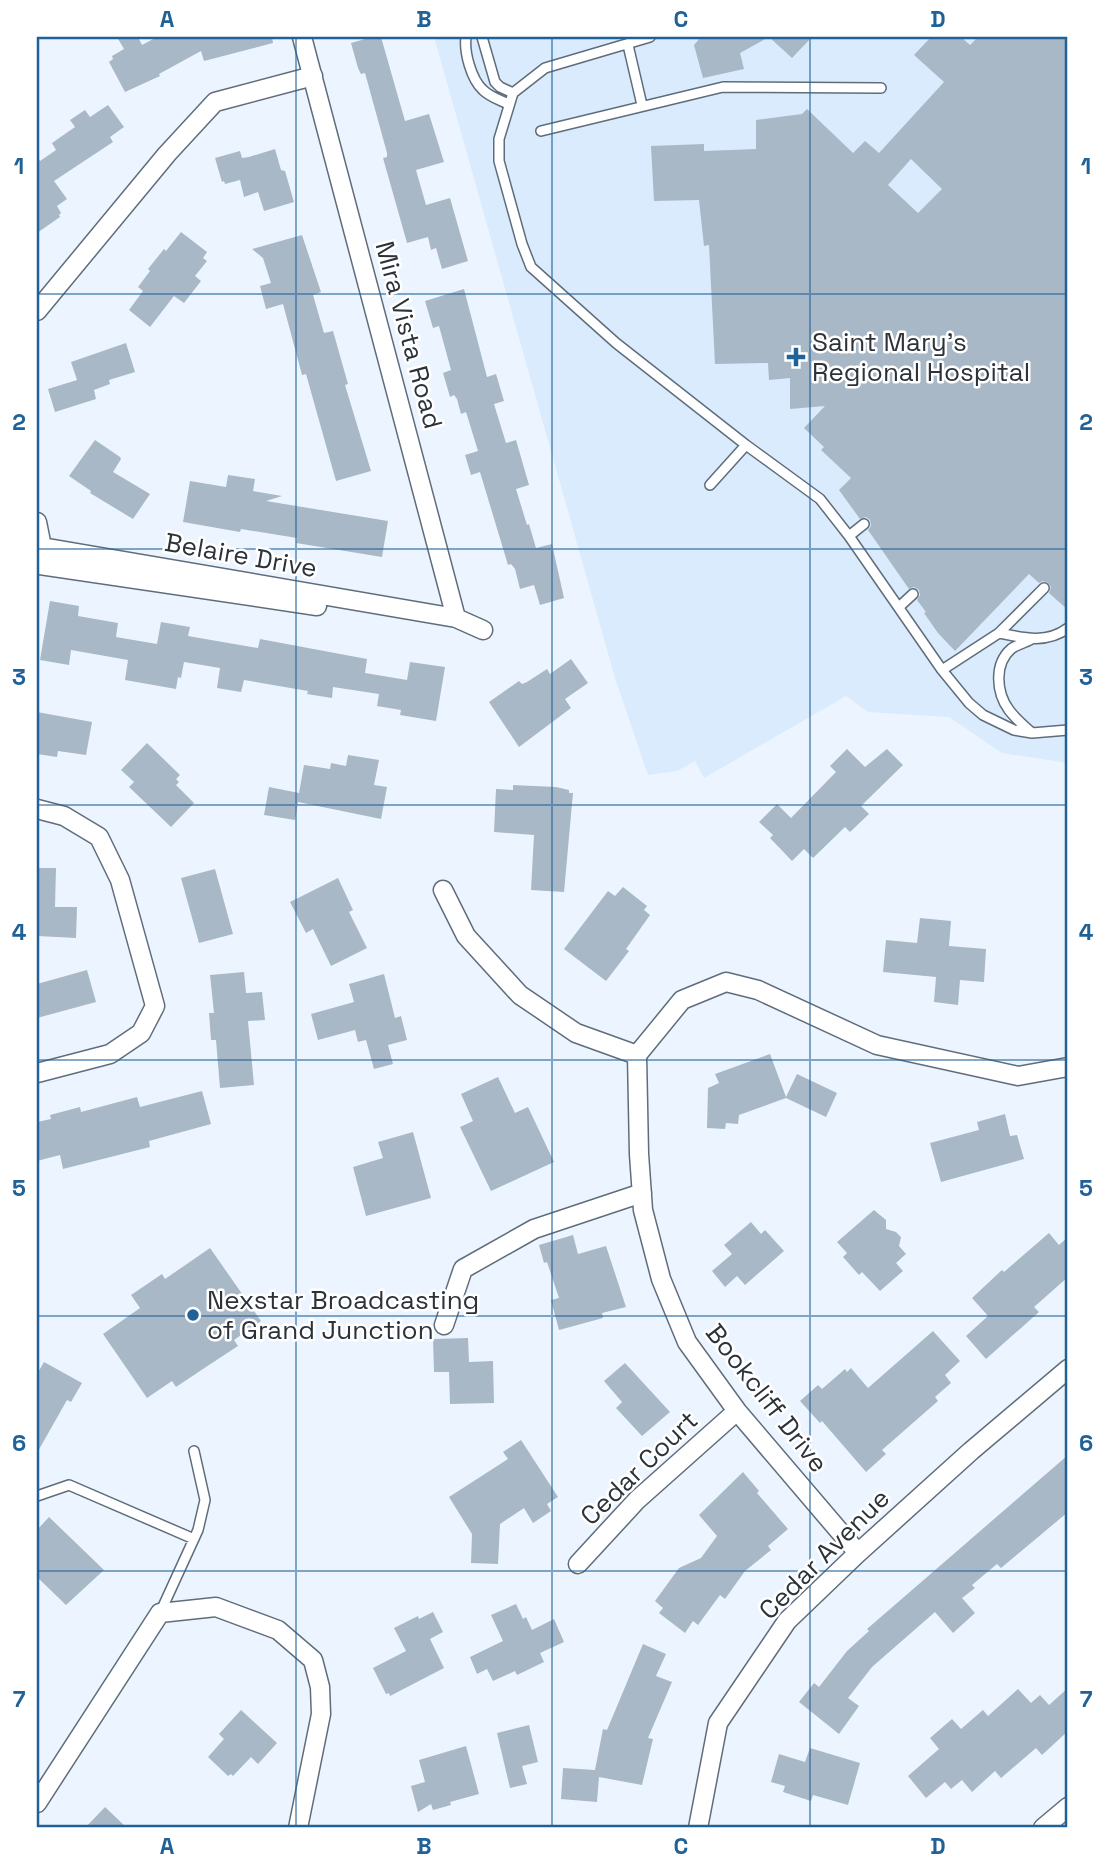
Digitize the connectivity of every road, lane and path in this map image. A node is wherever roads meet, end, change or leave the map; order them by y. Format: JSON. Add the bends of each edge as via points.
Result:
{"nodes":[{"id":1,"x":302,"y":37,"type":"edge"},
{"id":2,"x":466,"y":37,"type":"edge"},
{"id":3,"x":482,"y":37,"type":"edge"},
{"id":4,"x":650,"y":37,"type":"edge"},
{"id":5,"x":628,"y":45,"type":"junction"},
{"id":6,"x":313,"y":76,"type":"junction"},
{"id":7,"x":881,"y":88,"type":"dead end"},
{"id":8,"x":513,"y":93,"type":"junction"},
{"id":9,"x":508,"y":104,"type":"junction"},
{"id":10,"x":642,"y":105,"type":"junction"},
{"id":11,"x":541,"y":131,"type":"dead end"},
{"id":12,"x":37,"y":311,"type":"edge"},
{"id":13,"x":746,"y":445,"type":"junction"},
{"id":14,"x":710,"y":485,"type":"dead end"},
{"id":15,"x":37,"y":522,"type":"edge"},
{"id":16,"x":864,"y":524,"type":"dead end"},
{"id":17,"x":849,"y":536,"type":"junction"},
{"id":18,"x":37,"y":561,"type":"edge"},
{"id":19,"x":1044,"y":588,"type":"dead end"},
{"id":20,"x":913,"y":594,"type":"dead end"},
{"id":21,"x":899,"y":607,"type":"junction"},
{"id":22,"x":456,"y":618,"type":"junction"},
{"id":23,"x":1068,"y":628,"type":"edge"},
{"id":24,"x":483,"y":630,"type":"dead end"},
{"id":25,"x":999,"y":633,"type":"junction"},
{"id":26,"x":1030,"y":640,"type":"junction"},
{"id":27,"x":942,"y":670,"type":"junction"},
{"id":28,"x":1068,"y":730,"type":"edge"},
{"id":29,"x":1032,"y":733,"type":"junction"},
{"id":30,"x":37,"y":809,"type":"edge"},
{"id":31,"x":443,"y":890,"type":"dead end"},
{"id":32,"x":637,"y":1055,"type":"junction"},
{"id":33,"x":1068,"y":1067,"type":"edge"},
{"id":34,"x":37,"y":1073,"type":"edge"},
{"id":35,"x":642,"y":1193,"type":"junction"},
{"id":36,"x":444,"y":1325,"type":"dead end"},
{"id":37,"x":1068,"y":1370,"type":"edge"},
{"id":38,"x":737,"y":1411,"type":"junction"},
{"id":39,"x":194,"y":1451,"type":"dead end"},
{"id":40,"x":37,"y":1496,"type":"edge"},
{"id":41,"x":194,"y":1539,"type":"junction"},
{"id":42,"x":858,"y":1553,"type":"junction"},
{"id":43,"x":578,"y":1564,"type":"dead end"},
{"id":44,"x":160,"y":1613,"type":"junction"},
{"id":45,"x":37,"y":1803,"type":"edge"},
{"id":46,"x":1068,"y":1807,"type":"edge"},
{"id":47,"x":298,"y":1828,"type":"edge"},
{"id":48,"x":698,"y":1828,"type":"edge"},
{"id":49,"x":1043,"y":1828,"type":"edge"}],
"edges":[{"from":1,"to":6,"type":"street","name":"Mira Vista Road"},
{"from":2,"to":9,"type":"lane","via":[[476,81]]},
{"from":3,"to":8,"type":"lane","via":[[495,82]]},
{"from":4,"to":5,"type":"lane"},
{"from":5,"to":8,"type":"lane","via":[[545,68]]},
{"from":5,"to":10,"type":"lane"},
{"from":6,"to":12,"type":"street","via":[[215,102]]},
{"from":6,"to":22,"type":"street","name":"Mira Vista Road"},
{"from":7,"to":10,"type":"lane","via":[[723,87]]},
{"from":8,"to":9,"type":"lane"},
{"from":9,"to":13,"type":"lane","via":[[499,139],[499,162],[531,267],[616,343]]},
{"from":10,"to":11,"type":"lane"},
{"from":13,"to":14,"type":"lane"},
{"from":13,"to":17,"type":"lane","via":[[820,499]]},
{"from":15,"to":22,"type":"street","name":"Belaire Drive","via":[[42,547]]},
{"from":16,"to":17,"type":"lane"},
{"from":17,"to":21,"type":"lane"},
{"from":18,"to":22,"type":"street","via":[[61,569],[227,594],[442,623]]},
{"from":19,"to":25,"type":"lane"},
{"from":20,"to":21,"type":"lane"},
{"from":21,"to":27,"type":"lane"},
{"from":22,"to":24,"type":"street"},
{"from":23,"to":26,"type":"lane","via":[[1052,637]]},
{"from":25,"to":26,"type":"lane"},
{"from":25,"to":27,"type":"lane"},
{"from":26,"to":29,"type":"lane","via":[[1012,648],[1002,660],[998,680],[1009,710]]},
{"from":27,"to":29,"type":"lane","via":[[983,715],[1008,728]]},
{"from":28,"to":29,"type":"lane"},
{"from":30,"to":34,"type":"street","via":[[64,816],[99,837],[120,880],[155,1006],[141,1033],[110,1054]]},
{"from":31,"to":32,"type":"street","via":[[466,936],[520,995],[576,1033]]},
{"from":32,"to":33,"type":"street","via":[[682,1000],[726,982],[758,990],[877,1045],[1018,1076]]},
{"from":32,"to":35,"type":"street","name":"Bookcliff Drive"},
{"from":35,"to":36,"type":"street","via":[[534,1229],[463,1269]]},
{"from":35,"to":38,"type":"street","name":"Bookcliff Drive","via":[[661,1279],[687,1342]]},
{"from":37,"to":42,"type":"street","name":"Cedar Avenue"},
{"from":38,"to":42,"type":"street","name":"Bookcliff Drive"},
{"from":38,"to":43,"type":"street","name":"Cedar Court","via":[[637,1500]]},
{"from":39,"to":41,"type":"lane","via":[[205,1500]]},
{"from":40,"to":41,"type":"lane","via":[[69,1485]]},
{"from":41,"to":44,"type":"lane"},
{"from":42,"to":48,"type":"street","name":"Cedar Avenue","via":[[787,1621],[718,1723]]},
{"from":44,"to":45,"type":"street"},
{"from":44,"to":47,"type":"street","via":[[216,1606],[278,1630],[313,1660],[321,1714]]},
{"from":46,"to":49,"type":"street"}]}
